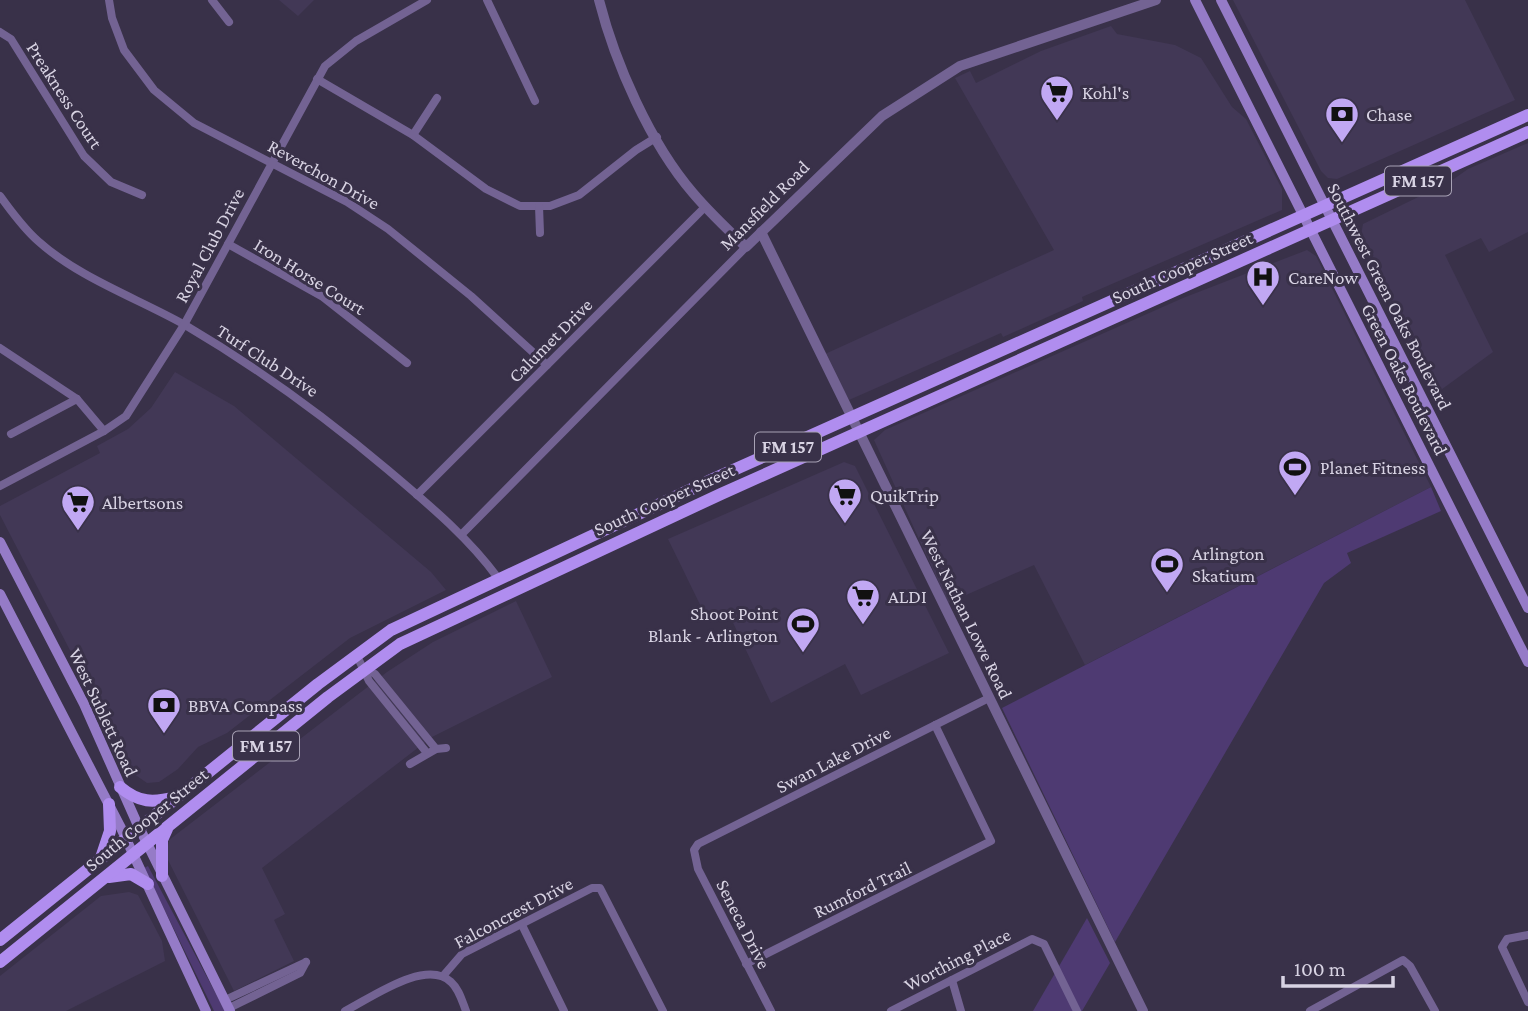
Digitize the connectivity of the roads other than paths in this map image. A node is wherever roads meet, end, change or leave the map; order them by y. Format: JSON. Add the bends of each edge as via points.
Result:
{"nodes":[{"id":1,"x":110,"y":0,"type":"edge"},
{"id":2,"x":212,"y":0,"type":"edge"},
{"id":3,"x":427,"y":0,"type":"edge"},
{"id":4,"x":487,"y":0,"type":"edge"},
{"id":5,"x":599,"y":0,"type":"edge"},
{"id":6,"x":1156,"y":0,"type":"edge"},
{"id":7,"x":1195,"y":0,"type":"edge"},
{"id":8,"x":1221,"y":0,"type":"edge"},
{"id":9,"x":229,"y":22,"type":"dead end"},
{"id":10,"x":0,"y":32,"type":"edge"},
{"id":11,"x":317,"y":79,"type":"junction"},
{"id":12,"x":437,"y":98,"type":"dead end"},
{"id":13,"x":535,"y":101,"type":"dead end"},
{"id":14,"x":1528,"y":115,"type":"edge"},
{"id":15,"x":1498,"y":128,"type":"junction"},
{"id":16,"x":1528,"y":132,"type":"edge"},
{"id":17,"x":413,"y":135,"type":"junction"},
{"id":18,"x":657,"y":137,"type":"junction"},
{"id":19,"x":1505,"y":142,"type":"junction"},
{"id":20,"x":272,"y":162,"type":"junction"},
{"id":21,"x":142,"y":195,"type":"dead end"},
{"id":22,"x":0,"y":196,"type":"edge"},
{"id":23,"x":1326,"y":205,"type":"junction"},
{"id":24,"x":539,"y":206,"type":"junction"},
{"id":25,"x":705,"y":207,"type":"junction"},
{"id":26,"x":1305,"y":214,"type":"junction"},
{"id":27,"x":1332,"y":220,"type":"junction"},
{"id":28,"x":1312,"y":230,"type":"junction"},
{"id":29,"x":761,"y":232,"type":"junction"},
{"id":30,"x":540,"y":233,"type":"dead end"},
{"id":31,"x":228,"y":244,"type":"junction"},
{"id":32,"x":746,"y":247,"type":"junction"},
{"id":33,"x":184,"y":325,"type":"junction"},
{"id":34,"x":1,"y":351,"type":"edge"},
{"id":35,"x":407,"y":363,"type":"dead end"},
{"id":36,"x":547,"y":366,"type":"junction"},
{"id":37,"x":1418,"y":390,"type":"junction"},
{"id":38,"x":77,"y":399,"type":"junction"},
{"id":39,"x":1396,"y":401,"type":"junction"},
{"id":40,"x":852,"y":418,"type":"junction"},
{"id":41,"x":104,"y":431,"type":"junction"},
{"id":42,"x":859,"y":433,"type":"junction"},
{"id":43,"x":11,"y":434,"type":"dead end"},
{"id":44,"x":0,"y":486,"type":"edge"},
{"id":45,"x":417,"y":495,"type":"junction"},
{"id":46,"x":660,"y":504,"type":"junction"},
{"id":47,"x":667,"y":518,"type":"junction"},
{"id":48,"x":462,"y":534,"type":"junction"},
{"id":49,"x":0,"y":542,"type":"edge"},
{"id":50,"x":498,"y":578,"type":"junction"},
{"id":51,"x":0,"y":594,"type":"edge"},
{"id":52,"x":1528,"y":608,"type":"edge"},
{"id":53,"x":357,"y":656,"type":"junction"},
{"id":54,"x":1528,"y":662,"type":"edge"},
{"id":55,"x":366,"y":669,"type":"junction"},
{"id":56,"x":989,"y":698,"type":"junction"},
{"id":57,"x":935,"y":725,"type":"junction"},
{"id":58,"x":446,"y":748,"type":"dead end"},
{"id":59,"x":432,"y":751,"type":"junction"},
{"id":60,"x":410,"y":764,"type":"dead end"},
{"id":61,"x":120,"y":787,"type":"junction"},
{"id":62,"x":180,"y":796,"type":"junction"},
{"id":63,"x":109,"y":804,"type":"junction"},
{"id":64,"x":168,"y":826,"type":"junction"},
{"id":65,"x":140,"y":829,"type":"junction"},
{"id":66,"x":126,"y":839,"type":"junction"},
{"id":67,"x":147,"y":844,"type":"junction"},
{"id":68,"x":694,"y":849,"type":"joint"},
{"id":69,"x":134,"y":854,"type":"junction"},
{"id":70,"x":100,"y":860,"type":"junction"},
{"id":71,"x":162,"y":876,"type":"junction"},
{"id":72,"x":105,"y":877,"type":"junction"},
{"id":73,"x":148,"y":884,"type":"junction"},
{"id":74,"x":522,"y":925,"type":"junction"},
{"id":75,"x":1528,"y":935,"type":"edge"},
{"id":76,"x":0,"y":940,"type":"edge"},
{"id":77,"x":0,"y":962,"type":"edge"},
{"id":78,"x":746,"y":964,"type":"junction"},
{"id":79,"x":443,"y":976,"type":"junction"},
{"id":80,"x":953,"y":979,"type":"junction"},
{"id":81,"x":263,"y":986,"type":"junction"},
{"id":82,"x":1528,"y":1002,"type":"edge"},
{"id":83,"x":228,"y":1006,"type":"edge"},
{"id":84,"x":206,"y":1011,"type":"edge"},
{"id":85,"x":345,"y":1011,"type":"edge"},
{"id":86,"x":466,"y":1011,"type":"edge"},
{"id":87,"x":564,"y":1011,"type":"edge"},
{"id":88,"x":663,"y":1011,"type":"edge"},
{"id":89,"x":771,"y":1011,"type":"edge"},
{"id":90,"x":891,"y":1011,"type":"edge"},
{"id":91,"x":961,"y":1011,"type":"edge"},
{"id":92,"x":1077,"y":1011,"type":"edge"},
{"id":93,"x":1143,"y":1011,"type":"edge"},
{"id":94,"x":1310,"y":1011,"type":"edge"},
{"id":95,"x":1435,"y":1011,"type":"edge"}],
"edges":[{"from":1,"to":20,"type":"street","name":"Reverchon Drive","via":[[124,50],[154,90],[194,123]]},
{"from":2,"to":9,"type":"street"},
{"from":3,"to":11,"type":"street","name":"Royal Club Drive","via":[[345,48]]},
{"from":4,"to":13,"type":"street"},
{"from":5,"to":18,"type":"street","via":[[618,63]]},
{"from":6,"to":29,"type":"street","name":"Mansfield Road","via":[[960,66],[882,116]]},
{"from":7,"to":26,"type":"main road","name":"Green Oaks Boulevard"},
{"from":8,"to":23,"type":"main road","name":"Southwest Green Oaks Boulevard"},
{"from":10,"to":21,"type":"street","name":"Preakness Court","via":[[11,39],[84,156],[111,182]]},
{"from":11,"to":17,"type":"street"},
{"from":11,"to":20,"type":"street","name":"Royal Club Drive"},
{"from":12,"to":17,"type":"street"},
{"from":14,"to":15,"type":"main road","name":"South Cooper Street","number":"FM 157"},
{"from":15,"to":19,"type":"main road"},
{"from":15,"to":23,"type":"main road","name":"South Cooper Street","number":"FM 157"},
{"from":16,"to":19,"type":"main road","name":"South Cooper Street","number":"FM 157"},
{"from":17,"to":24,"type":"street","via":[[501,199]]},
{"from":18,"to":24,"type":"street","via":[[579,195],[564,203]]},
{"from":18,"to":25,"type":"street","via":[[676,171]]},
{"from":19,"to":27,"type":"main road","name":"South Cooper Street","number":"FM 157"},
{"from":20,"to":31,"type":"street","name":"Royal Club Drive"},
{"from":20,"to":36,"type":"street","name":"Reverchon Drive","via":[[388,229]]},
{"from":22,"to":33,"type":"street","name":"Turf Club Drive","via":[[40,243]]},
{"from":23,"to":26,"type":"main road","name":"South Cooper Street","number":"FM 157"},
{"from":23,"to":27,"type":"main road","name":"Southwest Green Oaks Boulevard"},
{"from":24,"to":30,"type":"street"},
{"from":25,"to":32,"type":"street"},
{"from":25,"to":36,"type":"street","name":"Calumet Drive"},
{"from":26,"to":28,"type":"main road","name":"Green Oaks Boulevard"},
{"from":26,"to":40,"type":"main road","name":"South Cooper Street","number":"FM 157"},
{"from":27,"to":28,"type":"main road","name":"South Cooper Street","number":"FM 157"},
{"from":27,"to":37,"type":"main road","name":"Southwest Green Oaks Boulevard"},
{"from":28,"to":39,"type":"main road","name":"Green Oaks Boulevard"},
{"from":28,"to":42,"type":"main road","name":"South Cooper Street","number":"FM 157"},
{"from":29,"to":32,"type":"street","name":"Mansfield Road"},
{"from":29,"to":40,"type":"street","name":"West Nathan Lowe Road"},
{"from":31,"to":33,"type":"street","name":"Royal Club Drive"},
{"from":31,"to":35,"type":"street","name":"Iron Horse Court","via":[[323,298]]},
{"from":32,"to":48,"type":"street","name":"Mansfield Road"},
{"from":33,"to":41,"type":"street","name":"Royal Club Drive","via":[[126,416]]},
{"from":33,"to":45,"type":"street","name":"Turf Club Drive","via":[[320,413]]},
{"from":34,"to":38,"type":"street"},
{"from":36,"to":45,"type":"street","name":"Calumet Drive"},
{"from":37,"to":39,"type":"main road"},
{"from":37,"to":52,"type":"main road","name":"Southwest Green Oaks Boulevard"},
{"from":38,"to":41,"type":"street"},
{"from":38,"to":43,"type":"street"},
{"from":39,"to":54,"type":"main road","name":"Green Oaks Boulevard"},
{"from":40,"to":42,"type":"street","name":"West Nathan Lowe Road"},
{"from":40,"to":46,"type":"main road","name":"South Cooper Street","number":"FM 157"},
{"from":41,"to":44,"type":"street","name":"Royal Club Drive"},
{"from":42,"to":47,"type":"main road","name":"South Cooper Street","number":"FM 157"},
{"from":42,"to":56,"type":"street","name":"West Nathan Lowe Road"},
{"from":45,"to":48,"type":"street","name":"Turf Club Drive"},
{"from":46,"to":47,"type":"main road"},
{"from":46,"to":50,"type":"main road","name":"South Cooper Street","number":"FM 157"},
{"from":47,"to":55,"type":"main road","name":"South Cooper Street","number":"FM 157","via":[[437,625]]},
{"from":48,"to":50,"type":"street","name":"Turf Club Drive"},
{"from":49,"to":61,"type":"main road","name":"West Sublett Road","via":[[84,704]]},
{"from":50,"to":53,"type":"main road","name":"South Cooper Street","number":"FM 157","via":[[391,630]]},
{"from":51,"to":63,"type":"main road","name":"West Sublett Road"},
{"from":53,"to":55,"type":"street"},
{"from":53,"to":62,"type":"main road","name":"South Cooper Street","number":"FM 157"},
{"from":55,"to":59,"type":"street","via":[[369,681]]},
{"from":55,"to":64,"type":"main road","name":"South Cooper Street","number":"FM 157"},
{"from":56,"to":57,"type":"street","name":"Swan Lake Drive"},
{"from":56,"to":93,"type":"street","name":"West Nathan Lowe Road"},
{"from":57,"to":68,"type":"street","name":"Swan Lake Drive","via":[[707,838]]},
{"from":57,"to":78,"type":"street","name":"Rumford Trail","via":[[991,841]]},
{"from":58,"to":59,"type":"street"},
{"from":59,"to":60,"type":"street"},
{"from":61,"to":62,"type":"main road","via":[[143,801]]},
{"from":61,"to":65,"type":"main road","name":"West Sublett Road"},
{"from":62,"to":65,"type":"main road","name":"South Cooper Street","number":"FM 157"},
{"from":63,"to":66,"type":"main road","name":"West Sublett Road"},
{"from":63,"to":70,"type":"main road","via":[[110,831]]},
{"from":64,"to":67,"type":"main road","name":"South Cooper Street","number":"FM 157"},
{"from":64,"to":71,"type":"main road","via":[[162,840]]},
{"from":65,"to":66,"type":"main road","name":"South Cooper Street","number":"FM 157"},
{"from":65,"to":67,"type":"main road","name":"West Sublett Road"},
{"from":66,"to":69,"type":"main road","name":"West Sublett Road"},
{"from":66,"to":70,"type":"main road","name":"South Cooper Street","number":"FM 157"},
{"from":67,"to":69,"type":"main road","name":"South Cooper Street","number":"FM 157"},
{"from":67,"to":71,"type":"main road","name":"West Sublett Road"},
{"from":68,"to":78,"type":"street","name":"Seneca Drive","via":[[698,869]]},
{"from":69,"to":72,"type":"main road","name":"South Cooper Street","number":"FM 157"},
{"from":69,"to":73,"type":"main road","name":"West Sublett Road"},
{"from":70,"to":76,"type":"main road","name":"South Cooper Street","number":"FM 157"},
{"from":71,"to":83,"type":"main road","name":"West Sublett Road"},
{"from":72,"to":73,"type":"main road","via":[[131,874]]},
{"from":72,"to":77,"type":"main road","name":"South Cooper Street","number":"FM 157"},
{"from":73,"to":84,"type":"main road","name":"West Sublett Road"},
{"from":74,"to":79,"type":"street","name":"Falconcrest Drive","via":[[462,954]]},
{"from":74,"to":87,"type":"street"},
{"from":74,"to":88,"type":"street","name":"Falconcrest Drive","via":[[600,888]]},
{"from":75,"to":82,"type":"street","via":[[1503,943],[1503,952]]},
{"from":78,"to":89,"type":"street","name":"Seneca Drive"},
{"from":79,"to":85,"type":"street","via":[[418,974]]},
{"from":79,"to":86,"type":"street","via":[[457,989]]},
{"from":80,"to":90,"type":"street","name":"Worthing Place"},
{"from":80,"to":91,"type":"street"},
{"from":80,"to":92,"type":"street","name":"Worthing Place","via":[[1038,940]]},
{"from":81,"to":81,"type":"street","via":[[300,973],[306,962]]},
{"from":81,"to":83,"type":"street"},
{"from":94,"to":95,"type":"street","via":[[1403,960]]}]}
